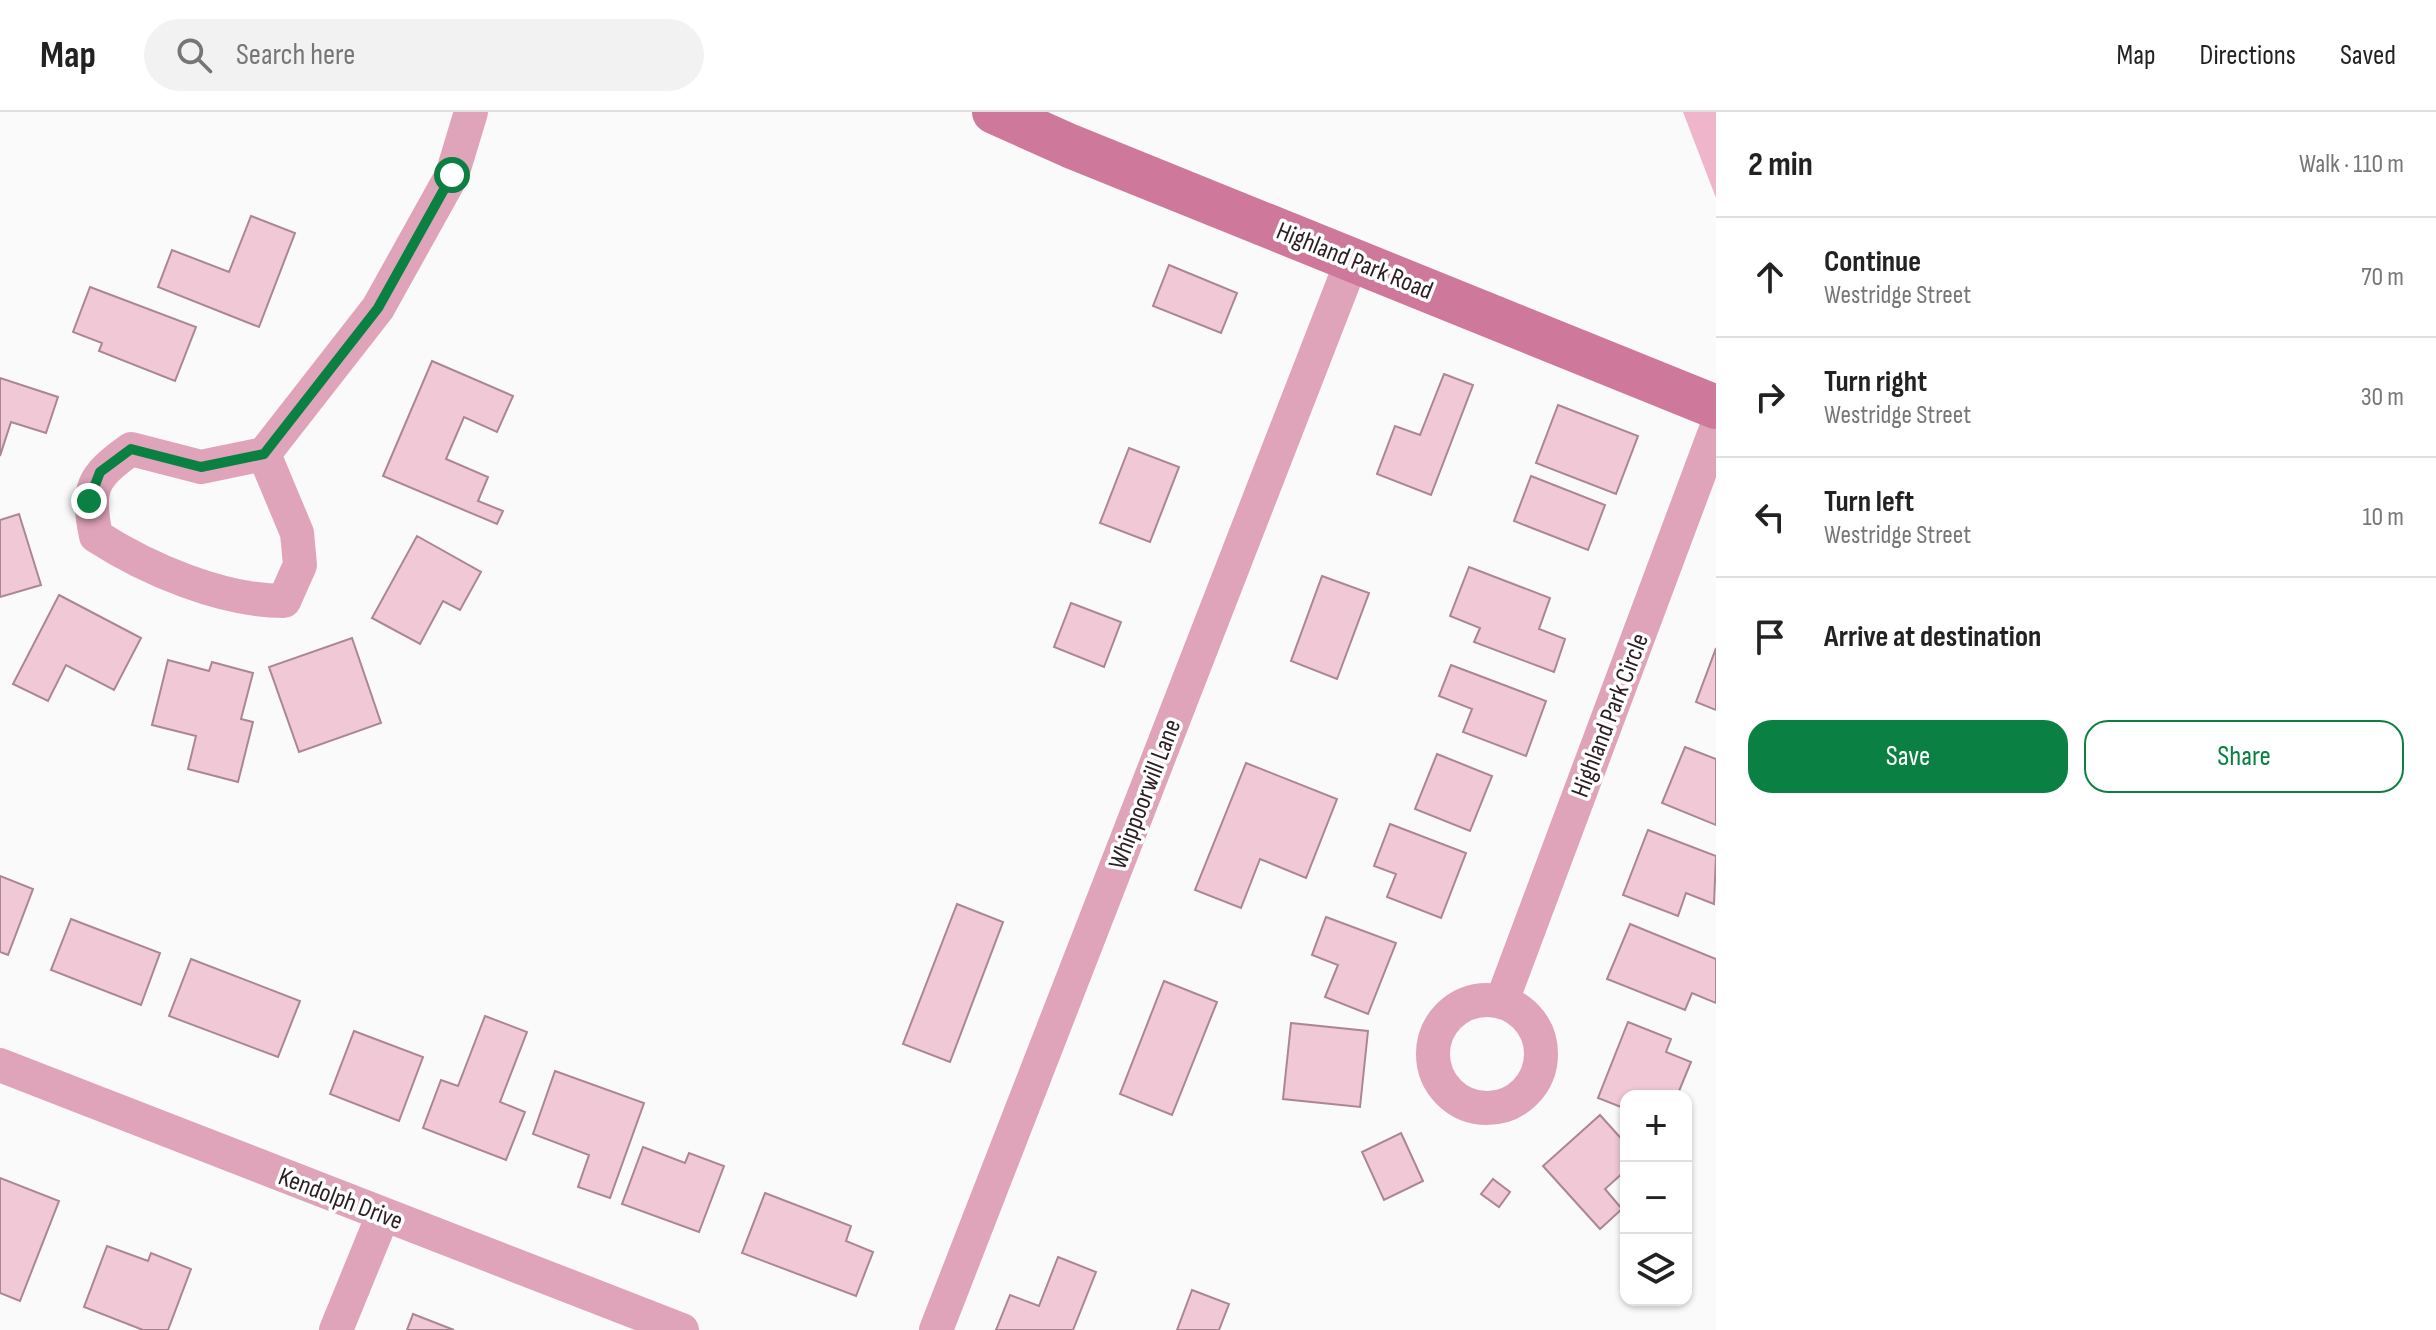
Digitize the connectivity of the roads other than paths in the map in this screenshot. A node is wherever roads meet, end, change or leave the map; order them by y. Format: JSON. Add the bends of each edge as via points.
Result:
{"nodes":[{"id":1,"x":471,"y":112,"type":"edge"},
{"id":2,"x":994,"y":112,"type":"edge"},
{"id":3,"x":1353,"y":258,"type":"junction"},
{"id":4,"x":1716,"y":407,"type":"edge"},
{"id":5,"x":1716,"y":429,"type":"edge"},
{"id":6,"x":264,"y":454,"type":"junction"},
{"id":7,"x":1502,"y":1001,"type":"dead end"},
{"id":8,"x":0,"y":1065,"type":"edge"},
{"id":9,"x":383,"y":1215,"type":"junction"},
{"id":10,"x":336,"y":1330,"type":"edge"},
{"id":11,"x":682,"y":1330,"type":"edge"},
{"id":12,"x":936,"y":1330,"type":"edge"}],
"edges":[{"from":1,"to":6,"type":"street","via":[[452,175],[378,308]]},
{"from":2,"to":3,"type":"street","name":"Highland Park Road"},
{"from":3,"to":4,"type":"street","name":"Highland Park Road"},
{"from":3,"to":12,"type":"street","name":"Whippoorwill Lane"},
{"from":5,"to":7,"type":"street","name":"Highland Park Circle"},
{"from":6,"to":6,"type":"street","via":[[297,533],[300,565],[284,601],[248,601],[130,558],[96,536],[89,501],[100,472],[131,449],[201,467]]},
{"from":8,"to":9,"type":"street","name":"Kendolph Drive"},
{"from":9,"to":10,"type":"street"},
{"from":9,"to":11,"type":"street","name":"Kendolph Drive"}]}
